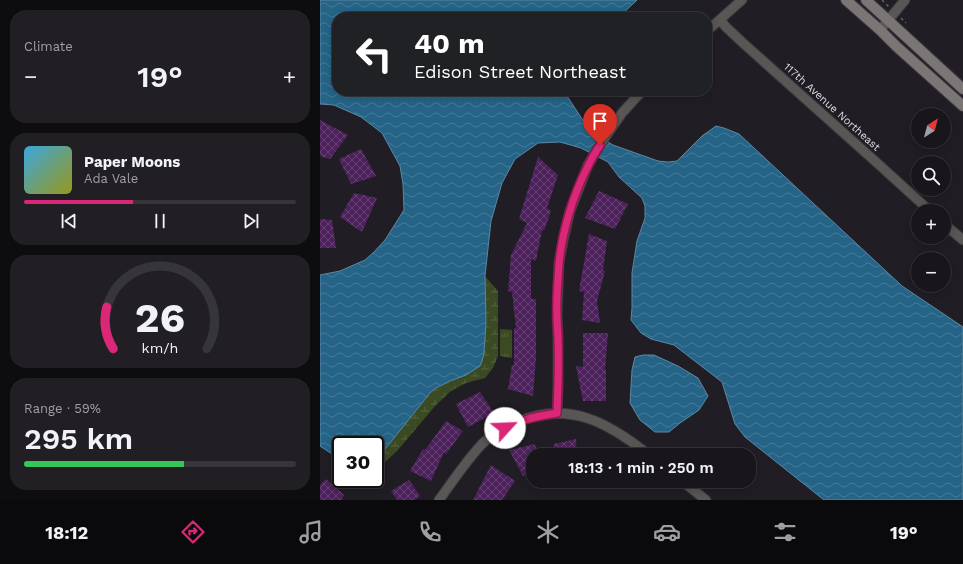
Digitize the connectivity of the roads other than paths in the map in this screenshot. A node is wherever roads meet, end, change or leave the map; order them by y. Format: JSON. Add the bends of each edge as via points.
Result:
{"nodes":[{"id":1,"x":742,"y":0,"type":"edge"},
{"id":2,"x":846,"y":0,"type":"edge"},
{"id":3,"x":866,"y":0,"type":"edge"},
{"id":4,"x":905,"y":0,"type":"edge"},
{"id":5,"x":720,"y":20,"type":"junction"},
{"id":6,"x":888,"y":20,"type":"junction"},
{"id":7,"x":712,"y":26,"type":"edge"},
{"id":8,"x":880,"y":30,"type":"junction"},
{"id":9,"x":963,"y":88,"type":"edge"},
{"id":10,"x":637,"y":96,"type":"edge"},
{"id":11,"x":963,"y":106,"type":"edge"},
{"id":12,"x":922,"y":204,"type":"edge"},
{"id":13,"x":951,"y":230,"type":"edge"},
{"id":14,"x":963,"y":240,"type":"edge"},
{"id":15,"x":557,"y":413,"type":"junction"},
{"id":16,"x":640,"y":448,"type":"edge"},
{"id":17,"x":691,"y":488,"type":"edge"},
{"id":18,"x":439,"y":500,"type":"edge"},
{"id":19,"x":706,"y":500,"type":"edge"}],
"edges":[{"from":1,"to":5,"type":"street"},
{"from":2,"to":8,"type":"street"},
{"from":3,"to":6,"type":"street"},
{"from":4,"to":6,"type":"street"},
{"from":5,"to":7,"type":"street"},
{"from":5,"to":12,"type":"street","name":"117th Avenue Northeast"},
{"from":6,"to":8,"type":"street"},
{"from":6,"to":9,"type":"street"},
{"from":8,"to":11,"type":"street"},
{"from":10,"to":15,"type":"street","via":[[622,113],[588,165],[570,211],[559,263]]},
{"from":13,"to":14,"type":"street"},
{"from":15,"to":16,"type":"street","via":[[577,415],[606,425]]},
{"from":15,"to":18,"type":"street","via":[[524,419],[497,432],[473,454]]},
{"from":17,"to":19,"type":"street"}]}
